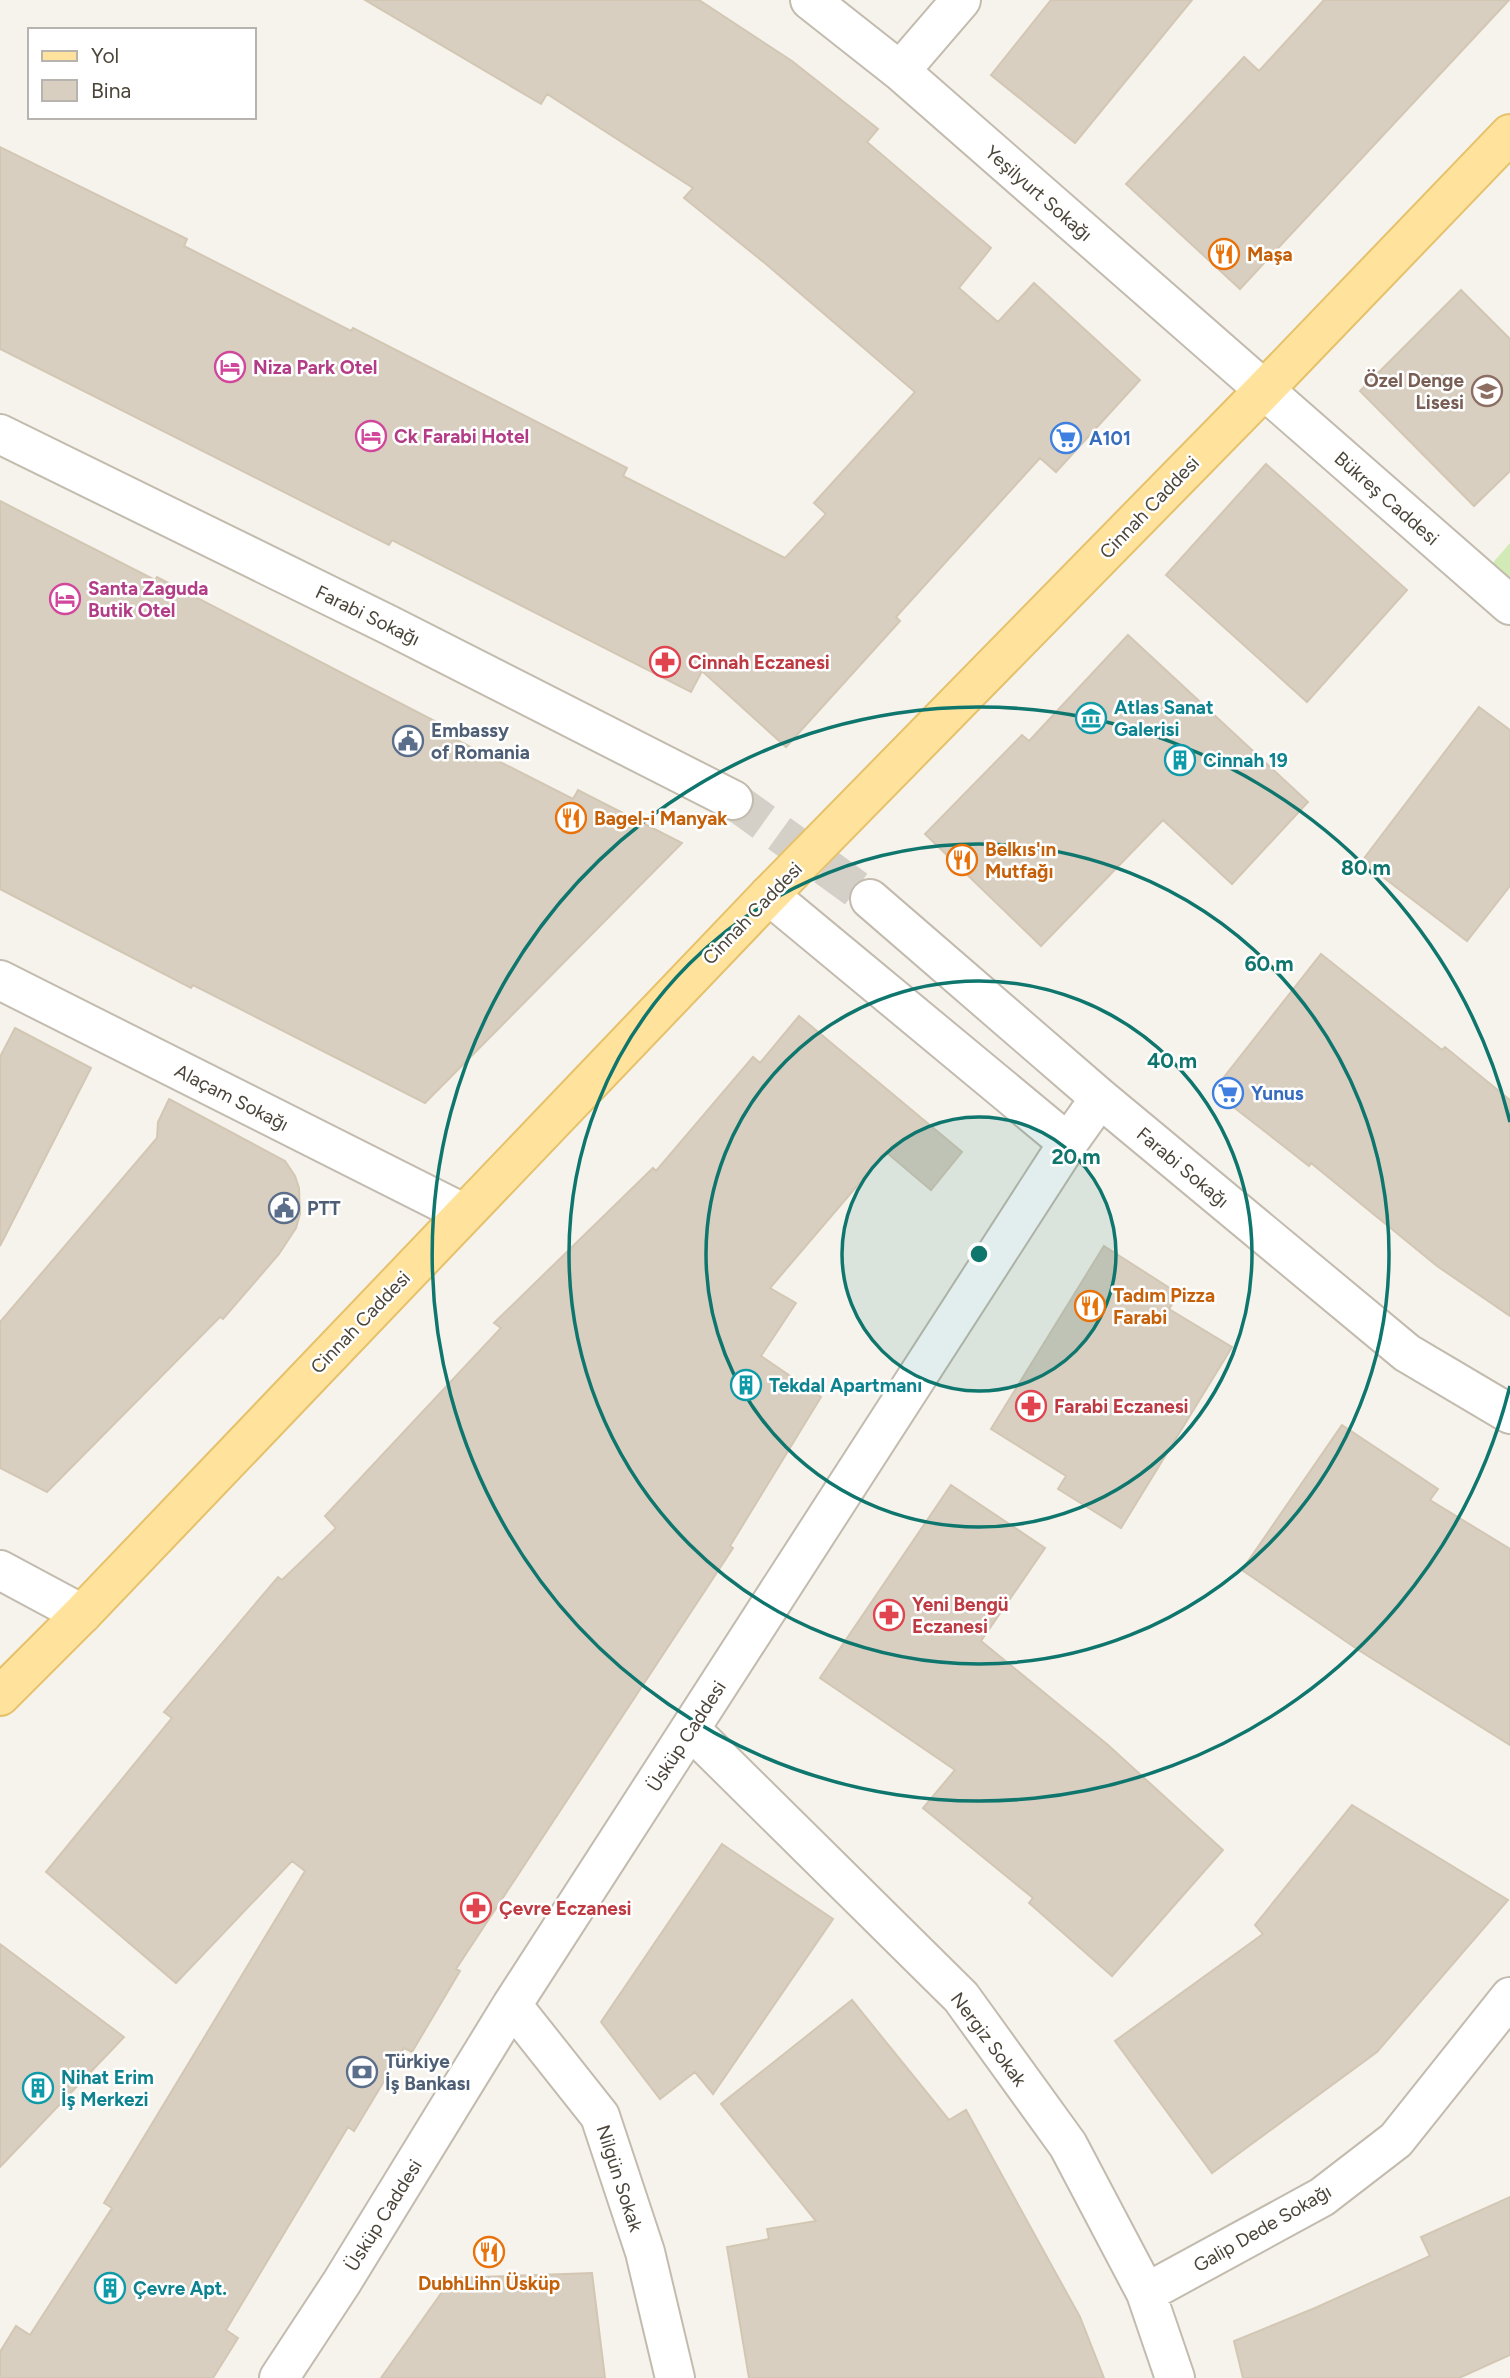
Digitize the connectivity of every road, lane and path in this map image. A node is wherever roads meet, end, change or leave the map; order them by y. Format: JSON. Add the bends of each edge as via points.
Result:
{"nodes":[{"id":1,"x":810,"y":0,"type":"edge"},
{"id":2,"x":961,"y":0,"type":"edge"},
{"id":3,"x":900,"y":71,"type":"junction"},
{"id":4,"x":1510,"y":134,"type":"edge"},
{"id":5,"x":1263,"y":391,"type":"junction"},
{"id":6,"x":0,"y":434,"type":"edge"},
{"id":7,"x":1510,"y":605,"type":"edge"},
{"id":8,"x":733,"y":800,"type":"tunnel mouth"},
{"id":9,"x":769,"y":895,"type":"junction"},
{"id":10,"x":870,"y":899,"type":"tunnel mouth"},
{"id":11,"x":0,"y":980,"type":"edge"},
{"id":12,"x":1100,"y":1098,"type":"junction"},
{"id":13,"x":1068,"y":1143,"type":"junction"},
{"id":14,"x":463,"y":1213,"type":"junction"},
{"id":15,"x":1510,"y":1414,"type":"edge"},
{"id":16,"x":0,"y":1570,"type":"edge"},
{"id":17,"x":82,"y":1614,"type":"junction"},
{"id":18,"x":0,"y":1696,"type":"edge"},
{"id":19,"x":690,"y":1729,"type":"junction"},
{"id":20,"x":1510,"y":1997,"type":"edge"},
{"id":21,"x":512,"y":2005,"type":"junction"},
{"id":22,"x":1146,"y":2293,"type":"junction"},
{"id":23,"x":279,"y":2378,"type":"edge"},
{"id":24,"x":675,"y":2378,"type":"edge"},
{"id":25,"x":1175,"y":2378,"type":"edge"}],
"edges":[{"from":1,"to":3,"type":"street","name":"Yeşilyurt Sokağı"},
{"from":2,"to":3,"type":"street"},
{"from":3,"to":5,"type":"street","name":"Yeşilyurt Sokağı"},
{"from":4,"to":5,"type":"main road","name":"Cinnah Caddesi"},
{"from":5,"to":7,"type":"street","name":"Bükreş Caddesi"},
{"from":5,"to":9,"type":"main road","name":"Cinnah Caddesi"},
{"from":6,"to":8,"type":"street","name":"Farabi Sokağı"},
{"from":9,"to":13,"type":"street"},
{"from":9,"to":14,"type":"main road","name":"Cinnah Caddesi"},
{"from":10,"to":12,"type":"street","name":"Farabi Sokağı"},
{"from":11,"to":14,"type":"street","name":"Alaçam Sokağı"},
{"from":12,"to":13,"type":"street","name":"Üsküp Caddesi"},
{"from":12,"to":15,"type":"street","name":"Farabi Sokağı","via":[[1407,1353]]},
{"from":13,"to":19,"type":"street","name":"Üsküp Caddesi"},
{"from":14,"to":17,"type":"main road","name":"Cinnah Caddesi"},
{"from":16,"to":17,"type":"street"},
{"from":17,"to":18,"type":"main road","name":"Cinnah Caddesi"},
{"from":19,"to":21,"type":"street","name":"Üsküp Caddesi"},
{"from":19,"to":22,"type":"street","name":"Nergiz Sokak","via":[[961,1997],[1068,2145]]},
{"from":20,"to":22,"type":"street","name":"Galip Dede Sokağı","via":[[1396,2140],[1322,2197]]},
{"from":21,"to":23,"type":"street","name":"Üsküp Caddesi"},
{"from":21,"to":24,"type":"street","name":"Nilgün Sokak","via":[[600,2116],[645,2252]]},
{"from":22,"to":25,"type":"street","name":"Nergiz Sokak"}]}
